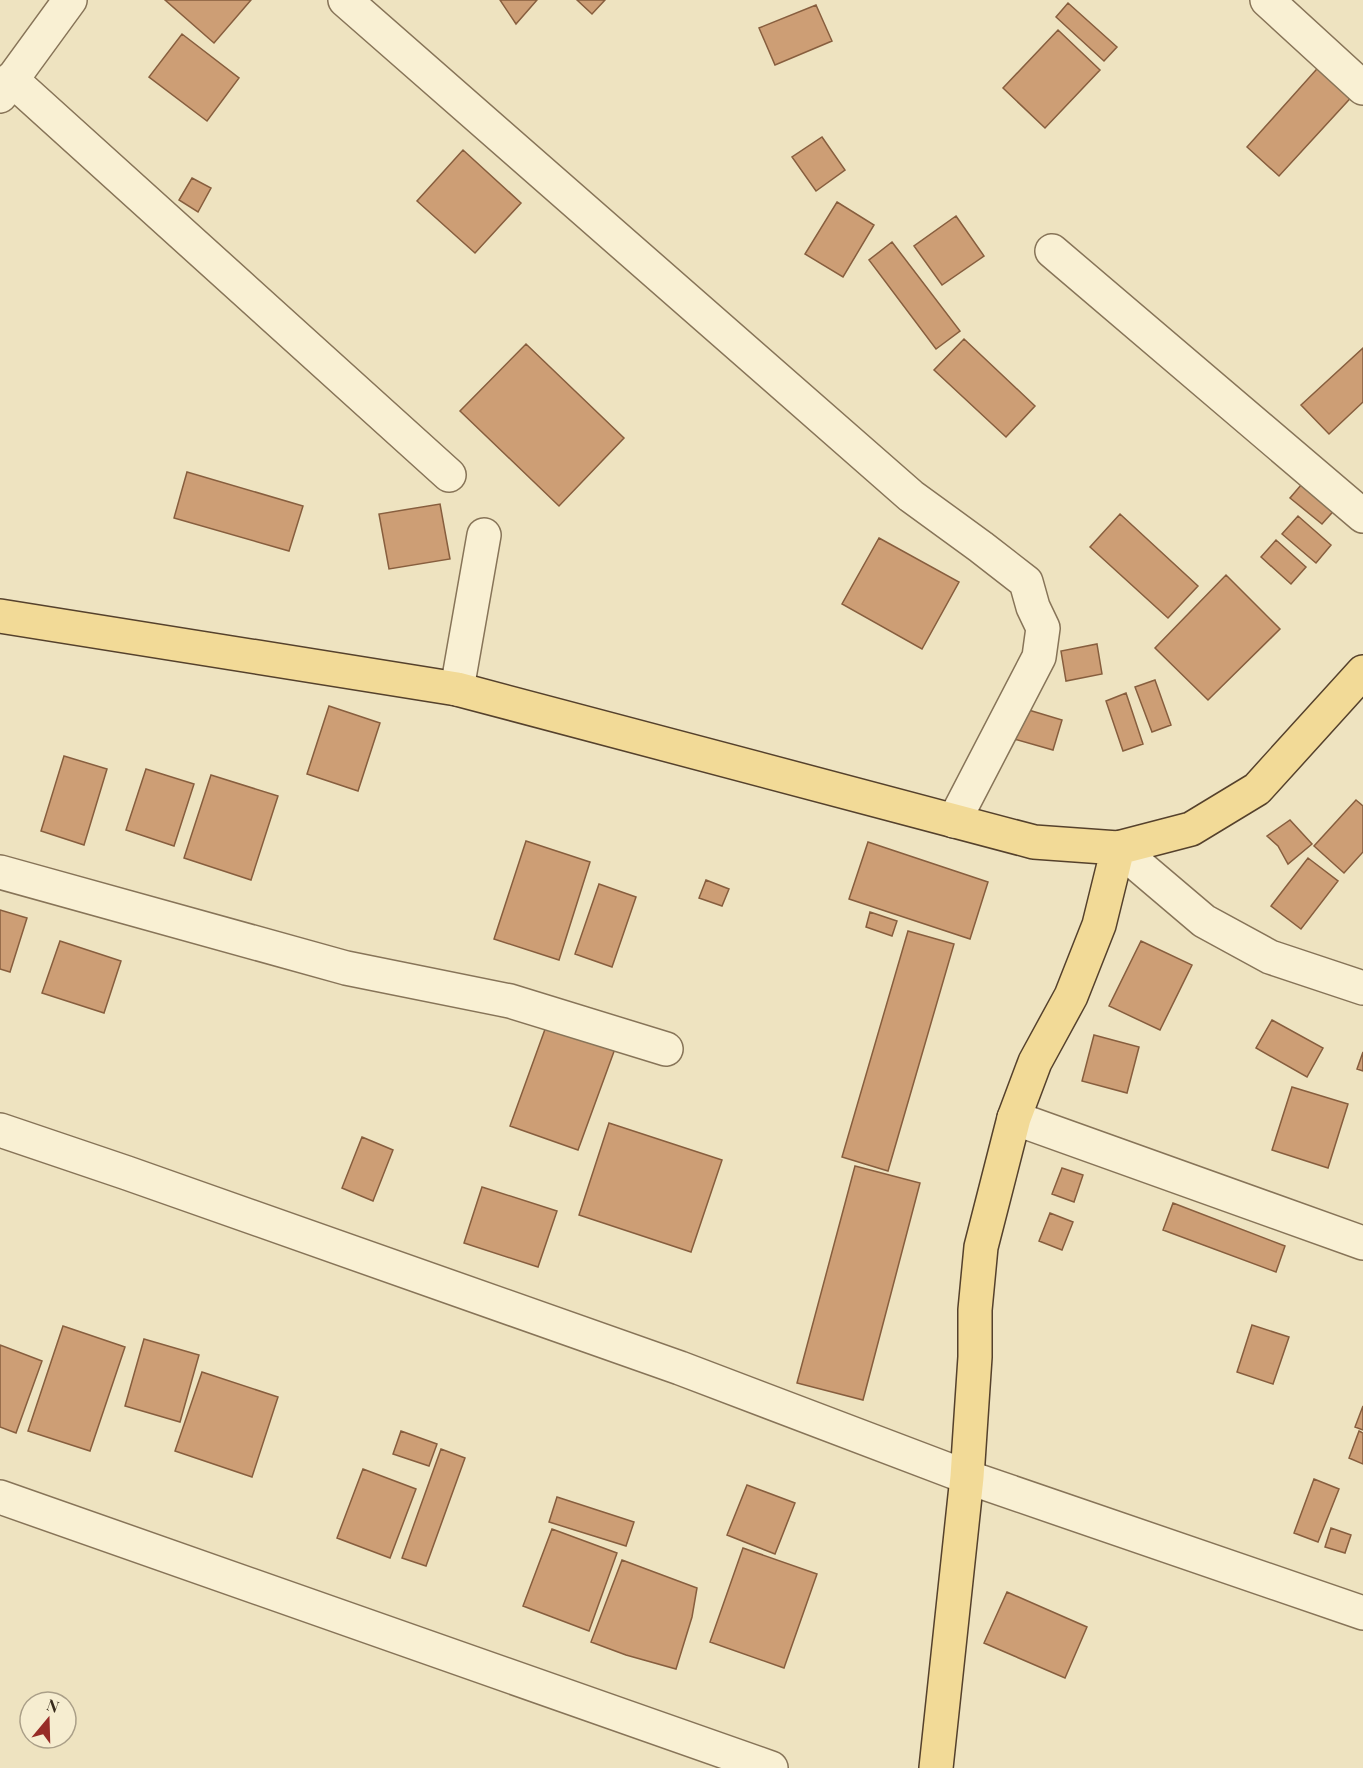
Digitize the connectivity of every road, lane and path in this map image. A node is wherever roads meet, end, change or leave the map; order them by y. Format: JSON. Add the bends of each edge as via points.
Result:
{"nodes":[{"id":1,"x":70,"y":0,"type":"edge"},
{"id":2,"x":345,"y":0,"type":"edge"},
{"id":3,"x":1267,"y":0,"type":"edge"},
{"id":4,"x":6,"y":87,"type":"edge"},
{"id":5,"x":1363,"y":88,"type":"edge"},
{"id":6,"x":1052,"y":251,"type":"dead end"},
{"id":7,"x":449,"y":475,"type":"dead end"},
{"id":8,"x":1363,"y":516,"type":"edge"},
{"id":9,"x":484,"y":535,"type":"dead end"},
{"id":10,"x":1,"y":621,"type":"edge"},
{"id":11,"x":1363,"y":672,"type":"edge"},
{"id":12,"x":457,"y":689,"type":"junction"},
{"id":13,"x":954,"y":821,"type":"junction"},
{"id":14,"x":1118,"y":848,"type":"junction"},
{"id":15,"x":0,"y":872,"type":"edge"},
{"id":16,"x":1363,"y":988,"type":"edge"},
{"id":17,"x":666,"y":1049,"type":"dead end"},
{"id":18,"x":1014,"y":1118,"type":"junction"},
{"id":19,"x":0,"y":1131,"type":"edge"},
{"id":20,"x":1363,"y":1243,"type":"edge"},
{"id":21,"x":967,"y":1477,"type":"junction"},
{"id":22,"x":0,"y":1497,"type":"edge"},
{"id":23,"x":1363,"y":1613,"type":"edge"},
{"id":24,"x":771,"y":1768,"type":"edge"},
{"id":25,"x":936,"y":1768,"type":"edge"}],
"edges":[{"from":1,"to":4,"type":"street"},
{"from":2,"to":13,"type":"street","via":[[911,496],[1026,582],[1043,628],[1039,657]]},
{"from":3,"to":5,"type":"street"},
{"from":4,"to":7,"type":"street"},
{"from":6,"to":8,"type":"street"},
{"from":9,"to":12,"type":"street"},
{"from":10,"to":12,"type":"main road"},
{"from":11,"to":14,"type":"main road","via":[[1257,789],[1191,829]]},
{"from":12,"to":13,"type":"main road"},
{"from":13,"to":14,"type":"main road","via":[[1034,842]]},
{"from":14,"to":16,"type":"street","via":[[1204,921],[1270,957]]},
{"from":14,"to":18,"type":"main road","via":[[1099,926],[1071,996],[1035,1062]]},
{"from":15,"to":17,"type":"street","via":[[346,968],[510,1001]]},
{"from":18,"to":20,"type":"street"},
{"from":18,"to":21,"type":"main road","via":[[981,1247]]},
{"from":19,"to":21,"type":"street","via":[[680,1368]]},
{"from":21,"to":23,"type":"street"},
{"from":21,"to":25,"type":"main road"},
{"from":22,"to":24,"type":"street"}]}
